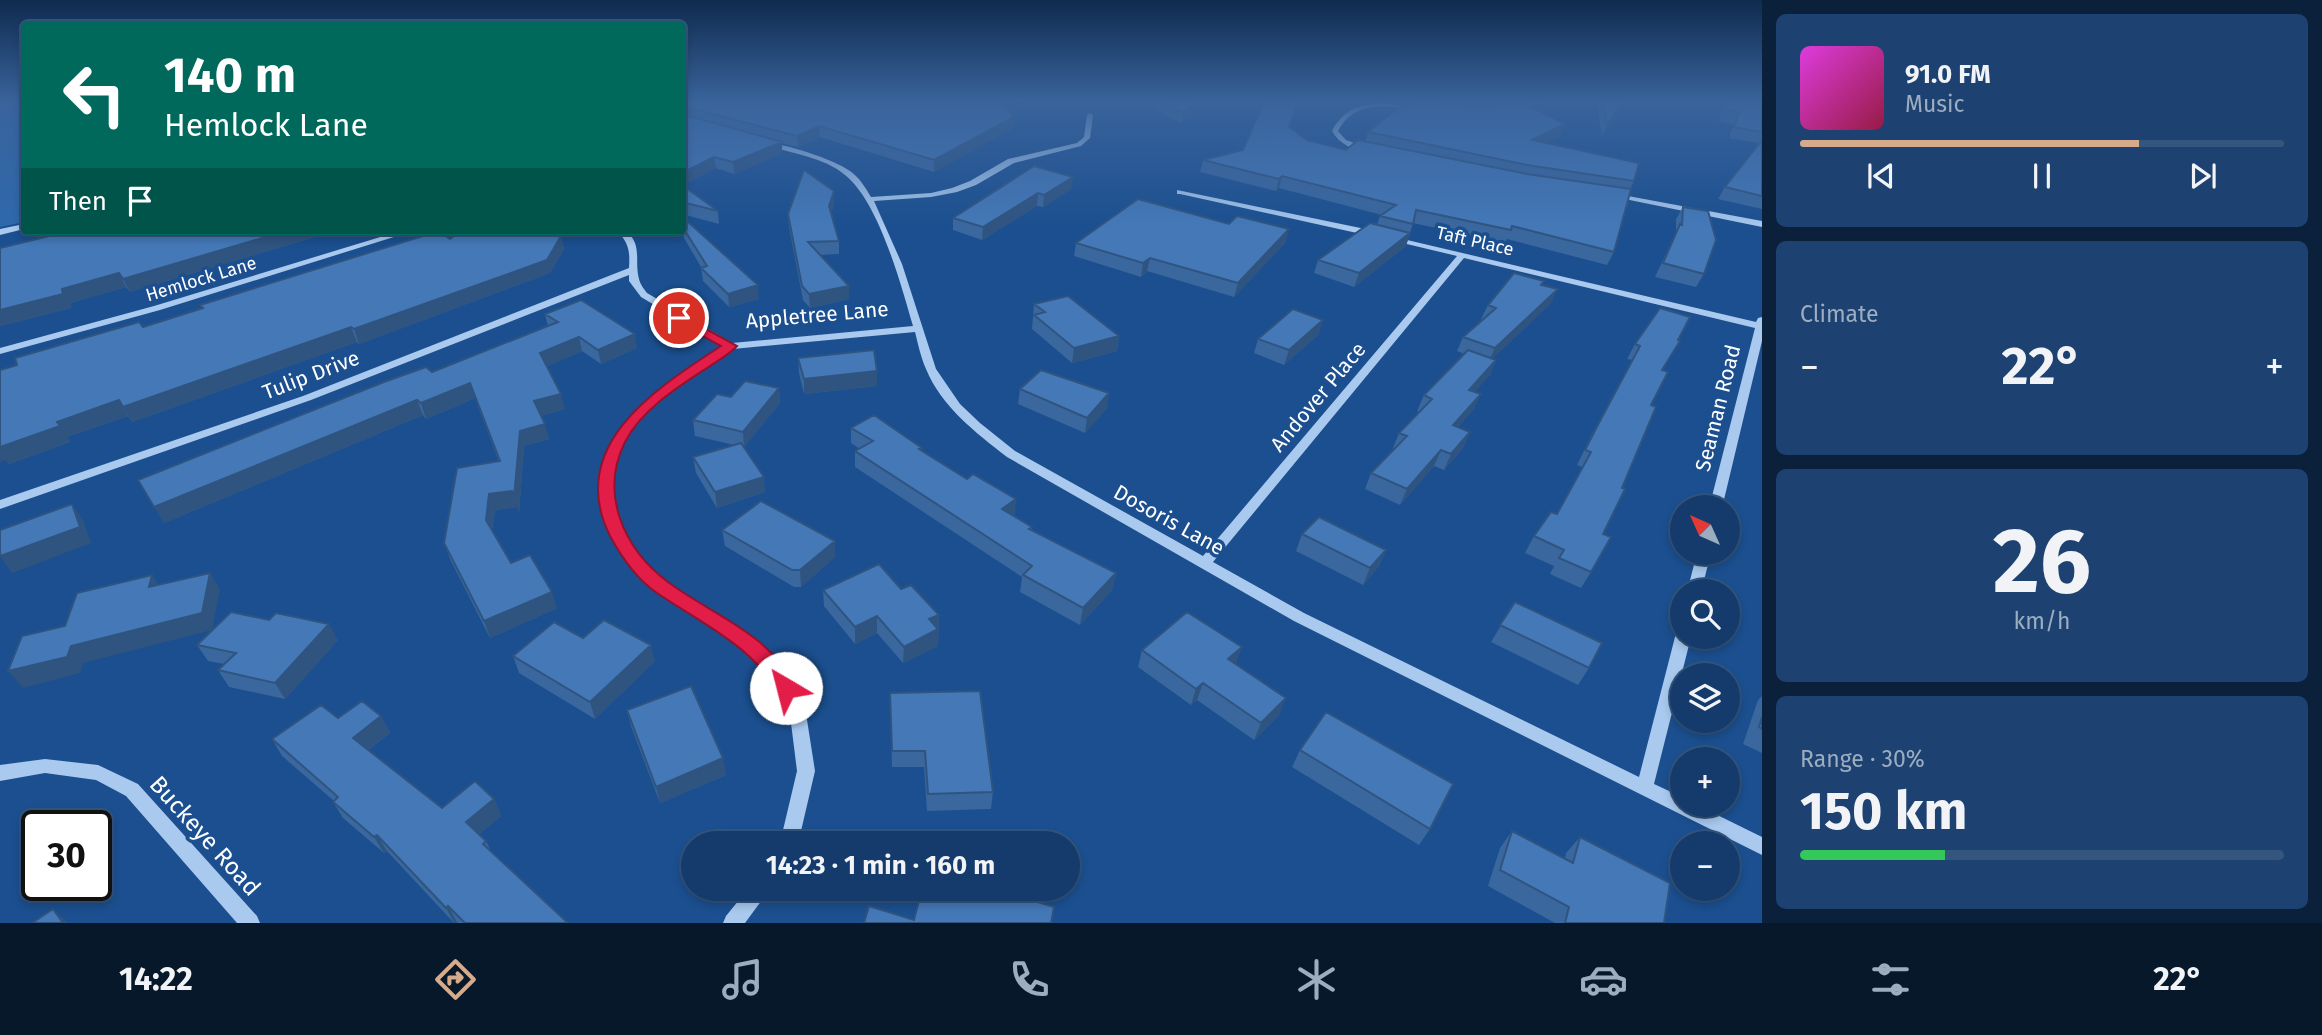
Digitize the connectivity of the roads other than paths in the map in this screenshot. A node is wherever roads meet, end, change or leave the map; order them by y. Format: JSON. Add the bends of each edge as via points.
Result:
{"nodes":[{"id":1,"x":762,"y":143,"type":"edge"},
{"id":2,"x":1081,"y":143,"type":"edge"},
{"id":3,"x":1349,"y":143,"type":"edge"},
{"id":4,"x":1376,"y":152,"type":"edge"},
{"id":5,"x":1180,"y":192,"type":"dead end"},
{"id":6,"x":1600,"y":192,"type":"edge"},
{"id":7,"x":871,"y":199,"type":"junction"},
{"id":8,"x":1762,"y":224,"type":"edge"},
{"id":9,"x":21,"y":228,"type":"edge"},
{"id":10,"x":0,"y":232,"type":"edge"},
{"id":11,"x":396,"y":235,"type":"edge"},
{"id":12,"x":627,"y":235,"type":"edge"},
{"id":13,"x":1462,"y":255,"type":"junction"},
{"id":14,"x":633,"y":270,"type":"junction"},
{"id":15,"x":1761,"y":323,"type":"edge"},
{"id":16,"x":918,"y":329,"type":"junction"},
{"id":17,"x":730,"y":346,"type":"junction"},
{"id":18,"x":0,"y":351,"type":"edge"},
{"id":19,"x":1718,"y":495,"type":"edge"},
{"id":20,"x":0,"y":505,"type":"edge"},
{"id":21,"x":1203,"y":564,"type":"junction"},
{"id":22,"x":1680,"y":649,"type":"edge"},
{"id":23,"x":0,"y":773,"type":"edge"},
{"id":24,"x":1645,"y":787,"type":"junction"},
{"id":25,"x":792,"y":831,"type":"edge"},
{"id":26,"x":1762,"y":846,"type":"edge"},
{"id":27,"x":750,"y":901,"type":"edge"},
{"id":28,"x":250,"y":923,"type":"edge"},
{"id":29,"x":733,"y":923,"type":"edge"}],
"edges":[{"from":1,"to":7,"type":"street","name":"Dosoris Lane","via":[[830,164],[863,186]]},
{"from":2,"to":7,"type":"street","via":[[1011,161],[954,190]]},
{"from":3,"to":4,"type":"street"},
{"from":5,"to":13,"type":"street","name":"Taft Place"},
{"from":6,"to":8,"type":"street"},
{"from":7,"to":16,"type":"street","name":"Dosoris Lane"},
{"from":9,"to":10,"type":"street"},
{"from":11,"to":18,"type":"street","name":"Hemlock Lane"},
{"from":12,"to":14,"type":"street","via":[[635,246]]},
{"from":13,"to":15,"type":"street","name":"Taft Place"},
{"from":13,"to":21,"type":"street","name":"Andover Place"},
{"from":14,"to":17,"type":"street","via":[[634,281],[644,295]]},
{"from":14,"to":20,"type":"street","name":"Tulip Drive","via":[[307,398]]},
{"from":15,"to":19,"type":"street","name":"Seaman Road"},
{"from":16,"to":17,"type":"street","name":"Appletree Lane"},
{"from":16,"to":21,"type":"street","name":"Dosoris Lane","via":[[931,369],[969,421],[1043,474]]},
{"from":17,"to":25,"type":"street","name":"Appletree Lane","via":[[644,408],[618,441],[605,482],[608,514],[631,558],[661,587],[727,626],[776,669],[797,707],[806,771]]},
{"from":21,"to":24,"type":"street","name":"Dosoris Lane","via":[[1299,617]]},
{"from":22,"to":24,"type":"street"},
{"from":23,"to":28,"type":"street","name":"Buckeye Road","via":[[45,766],[98,774],[132,790]]},
{"from":24,"to":26,"type":"street","name":"Dosoris Lane"},
{"from":27,"to":29,"type":"street"}]}
